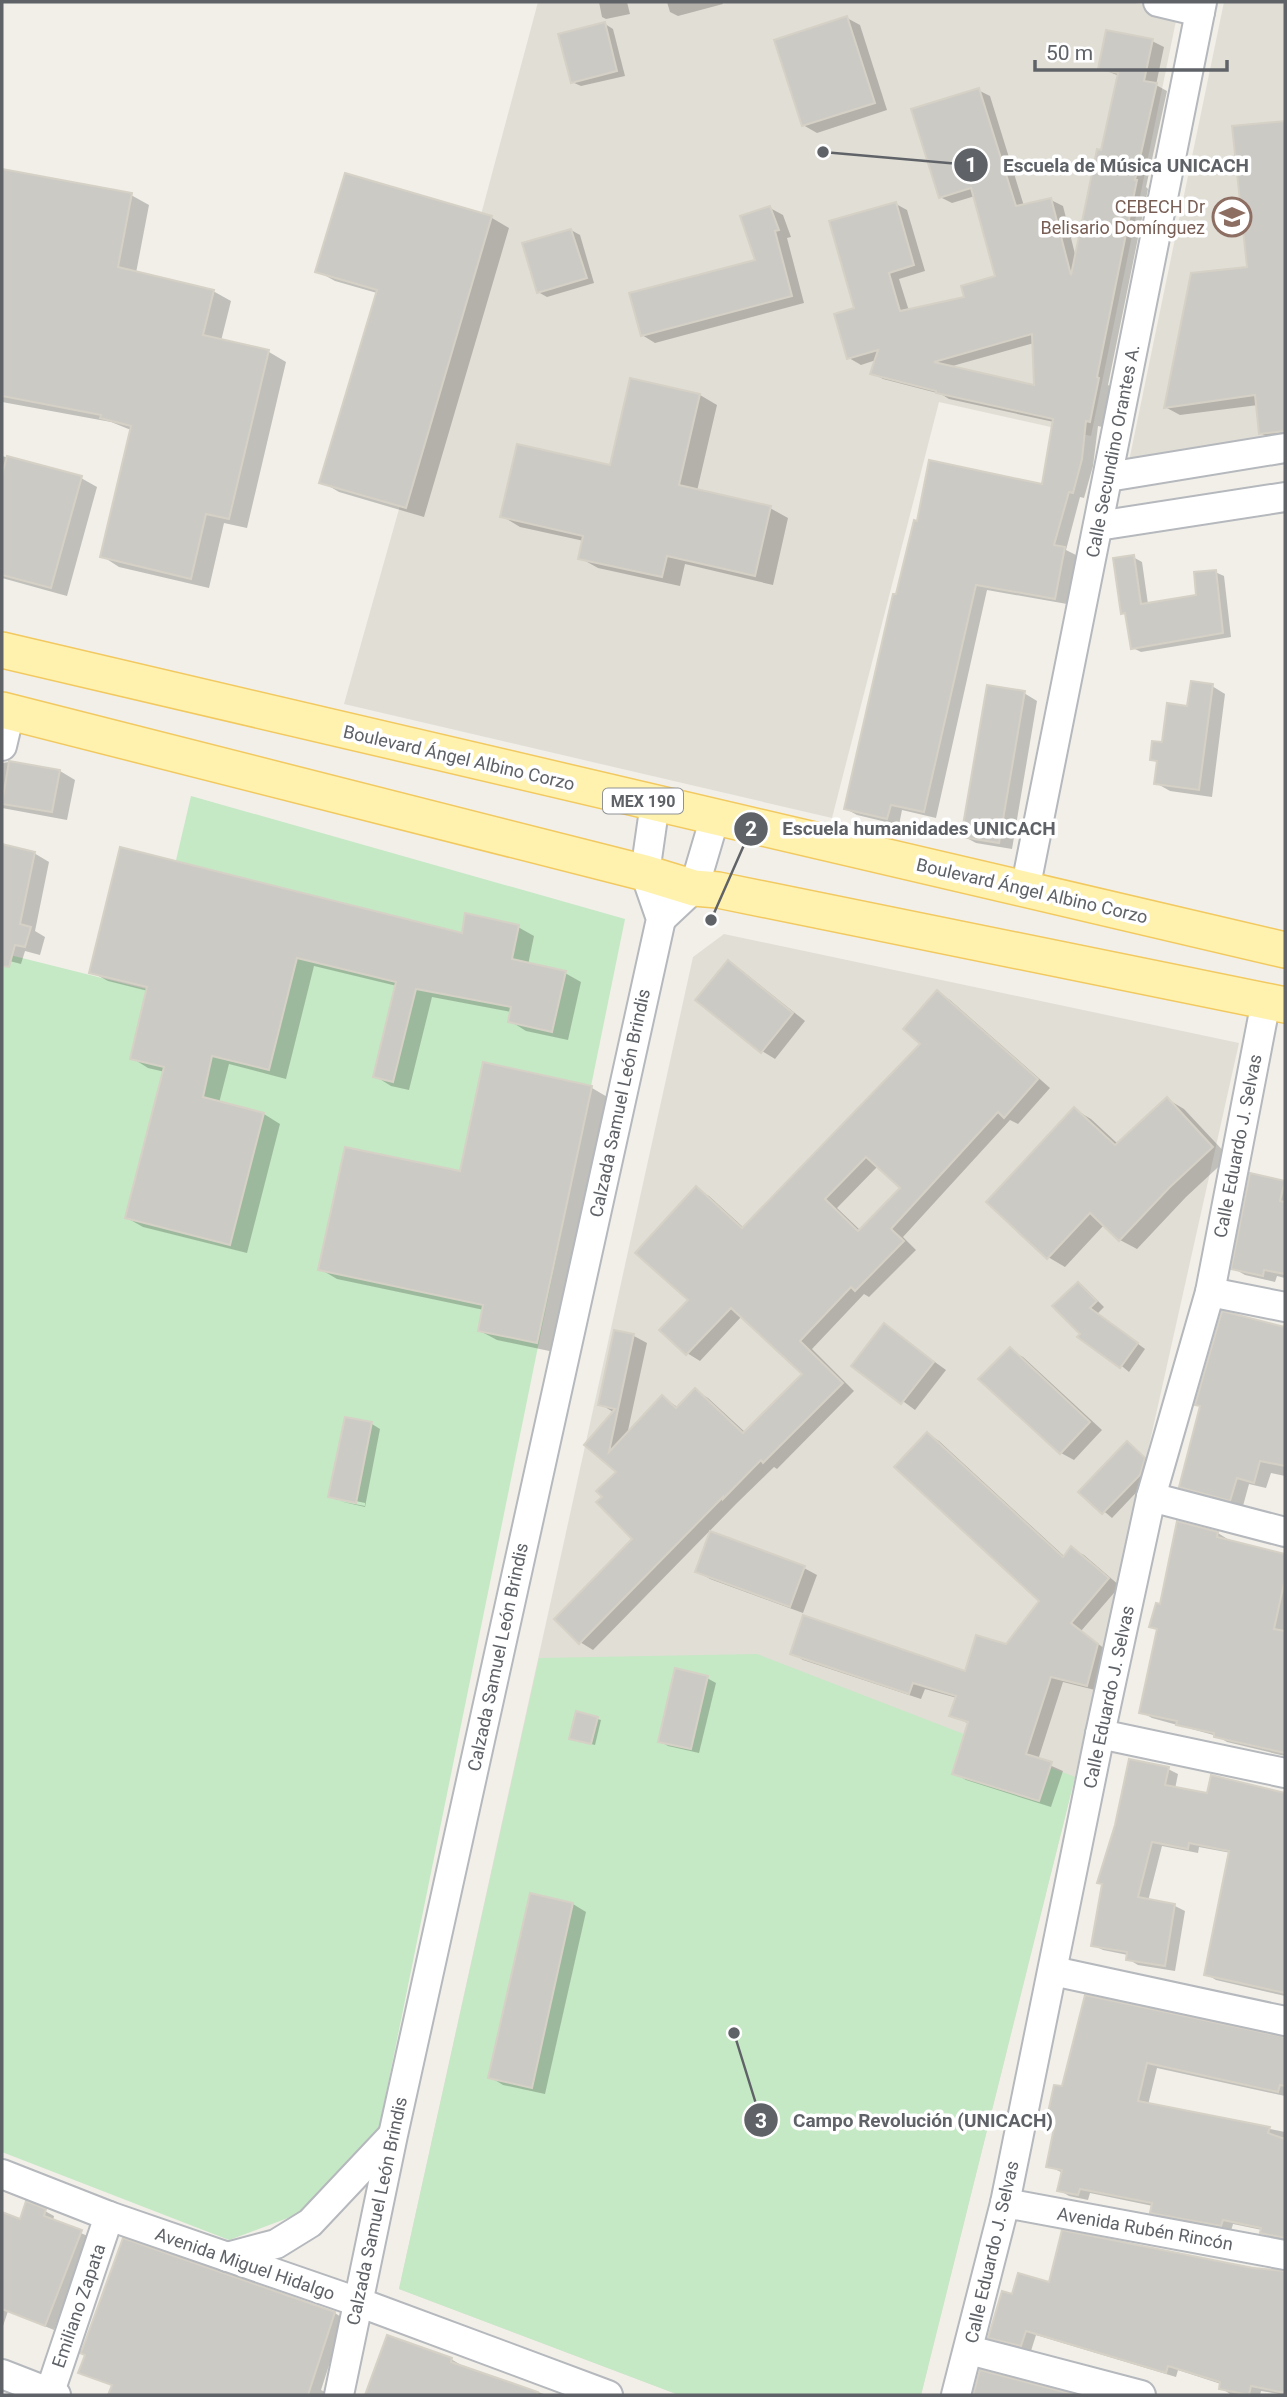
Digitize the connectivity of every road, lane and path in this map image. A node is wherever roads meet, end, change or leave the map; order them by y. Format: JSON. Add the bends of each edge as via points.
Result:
{"nodes":[{"id":1,"x":1158,"y":2,"type":"edge"},
{"id":2,"x":1201,"y":7,"type":"edge"},
{"id":3,"x":1285,"y":448,"type":"edge"},
{"id":4,"x":1108,"y":477,"type":"junction"},
{"id":5,"x":1285,"y":497,"type":"edge"},
{"id":6,"x":1098,"y":526,"type":"junction"},
{"id":7,"x":2,"y":650,"type":"edge"},
{"id":8,"x":6,"y":711,"type":"edge"},
{"id":9,"x":2,"y":746,"type":"edge"},
{"id":10,"x":655,"y":803,"type":"junction"},
{"id":11,"x":715,"y":817,"type":"junction"},
{"id":12,"x":645,"y":873,"type":"junction"},
{"id":13,"x":694,"y":888,"type":"junction"},
{"id":14,"x":1026,"y":890,"type":"junction"},
{"id":15,"x":661,"y":919,"type":"junction"},
{"id":16,"x":1285,"y":950,"type":"edge"},
{"id":17,"x":1276,"y":1003,"type":"edge"},
{"id":18,"x":1210,"y":1292,"type":"junction"},
{"id":19,"x":1285,"y":1307,"type":"edge"},
{"id":20,"x":1151,"y":1497,"type":"junction"},
{"id":21,"x":1285,"y":1532,"type":"edge"},
{"id":22,"x":1100,"y":1734,"type":"junction"},
{"id":23,"x":1285,"y":1773,"type":"edge"},
{"id":24,"x":1053,"y":1971,"type":"junction"},
{"id":25,"x":1285,"y":2021,"type":"edge"},
{"id":26,"x":393,"y":2135,"type":"junction"},
{"id":27,"x":2,"y":2174,"type":"edge"},
{"id":28,"x":1005,"y":2203,"type":"junction"},
{"id":29,"x":109,"y":2216,"type":"junction"},
{"id":30,"x":1285,"y":2255,"type":"edge"},
{"id":31,"x":227,"y":2257,"type":"junction"},
{"id":32,"x":358,"y":2302,"type":"junction"},
{"id":33,"x":969,"y":2350,"type":"junction"},
{"id":34,"x":2,"y":2374,"type":"edge"},
{"id":35,"x":51,"y":2394,"type":"edge"},
{"id":36,"x":339,"y":2395,"type":"edge"},
{"id":37,"x":608,"y":2395,"type":"edge"},
{"id":38,"x":956,"y":2395,"type":"edge"},
{"id":39,"x":1141,"y":2395,"type":"edge"}],
"edges":[{"from":1,"to":2,"type":"street"},
{"from":2,"to":4,"type":"street","name":"Calle Secundino Orantes A."},
{"from":3,"to":4,"type":"street"},
{"from":4,"to":6,"type":"street","name":"Calle Secundino Orantes A."},
{"from":5,"to":6,"type":"street"},
{"from":6,"to":14,"type":"street","name":"Calle Secundino Orantes A."},
{"from":7,"to":10,"type":"main road","name":"Boulevard Ángel Albino Corzo","number":"MEX 190"},
{"from":8,"to":9,"type":"street"},
{"from":8,"to":12,"type":"main road"},
{"from":10,"to":11,"type":"main road","name":"Boulevard Ángel Albino Corzo","number":"MEX 190"},
{"from":10,"to":12,"type":"street"},
{"from":11,"to":13,"type":"street"},
{"from":11,"to":14,"type":"main road","name":"Boulevard Ángel Albino Corzo","number":"MEX 190"},
{"from":12,"to":13,"type":"main road"},
{"from":12,"to":15,"type":"street"},
{"from":13,"to":15,"type":"street"},
{"from":13,"to":17,"type":"main road"},
{"from":14,"to":16,"type":"main road","name":"Boulevard Ángel Albino Corzo","number":"MEX 190"},
{"from":15,"to":26,"type":"street","name":"Calzada Samuel León Brindis"},
{"from":17,"to":18,"type":"street","name":"Calle Eduardo J. Selvas"},
{"from":18,"to":19,"type":"street"},
{"from":18,"to":20,"type":"street","name":"Calle Eduardo J. Selvas"},
{"from":20,"to":21,"type":"street"},
{"from":20,"to":22,"type":"street","name":"Calle Eduardo J. Selvas"},
{"from":22,"to":23,"type":"street"},
{"from":22,"to":24,"type":"street","name":"Calle Eduardo J. Selvas"},
{"from":24,"to":25,"type":"street"},
{"from":24,"to":28,"type":"street","name":"Calle Eduardo J. Selvas"},
{"from":26,"to":31,"type":"street","via":[[310,2223],[276,2244]]},
{"from":26,"to":32,"type":"street","name":"Calzada Samuel León Brindis"},
{"from":27,"to":29,"type":"street","name":"Avenida Miguel Hidalgo"},
{"from":28,"to":30,"type":"street","name":"Avenida Rubén Rincón"},
{"from":28,"to":33,"type":"street","name":"Calle Eduardo J. Selvas"},
{"from":29,"to":31,"type":"street","name":"Avenida Miguel Hidalgo"},
{"from":29,"to":35,"type":"street","name":"Emiliano Zapata"},
{"from":31,"to":32,"type":"street","name":"Avenida Miguel Hidalgo"},
{"from":32,"to":36,"type":"street","name":"Calzada Samuel León Brindis"},
{"from":32,"to":37,"type":"street","name":"Avenida Miguel Hidalgo"},
{"from":33,"to":38,"type":"street","name":"Calle Eduardo J. Selvas"},
{"from":33,"to":39,"type":"street"},
{"from":34,"to":35,"type":"street"}]}
